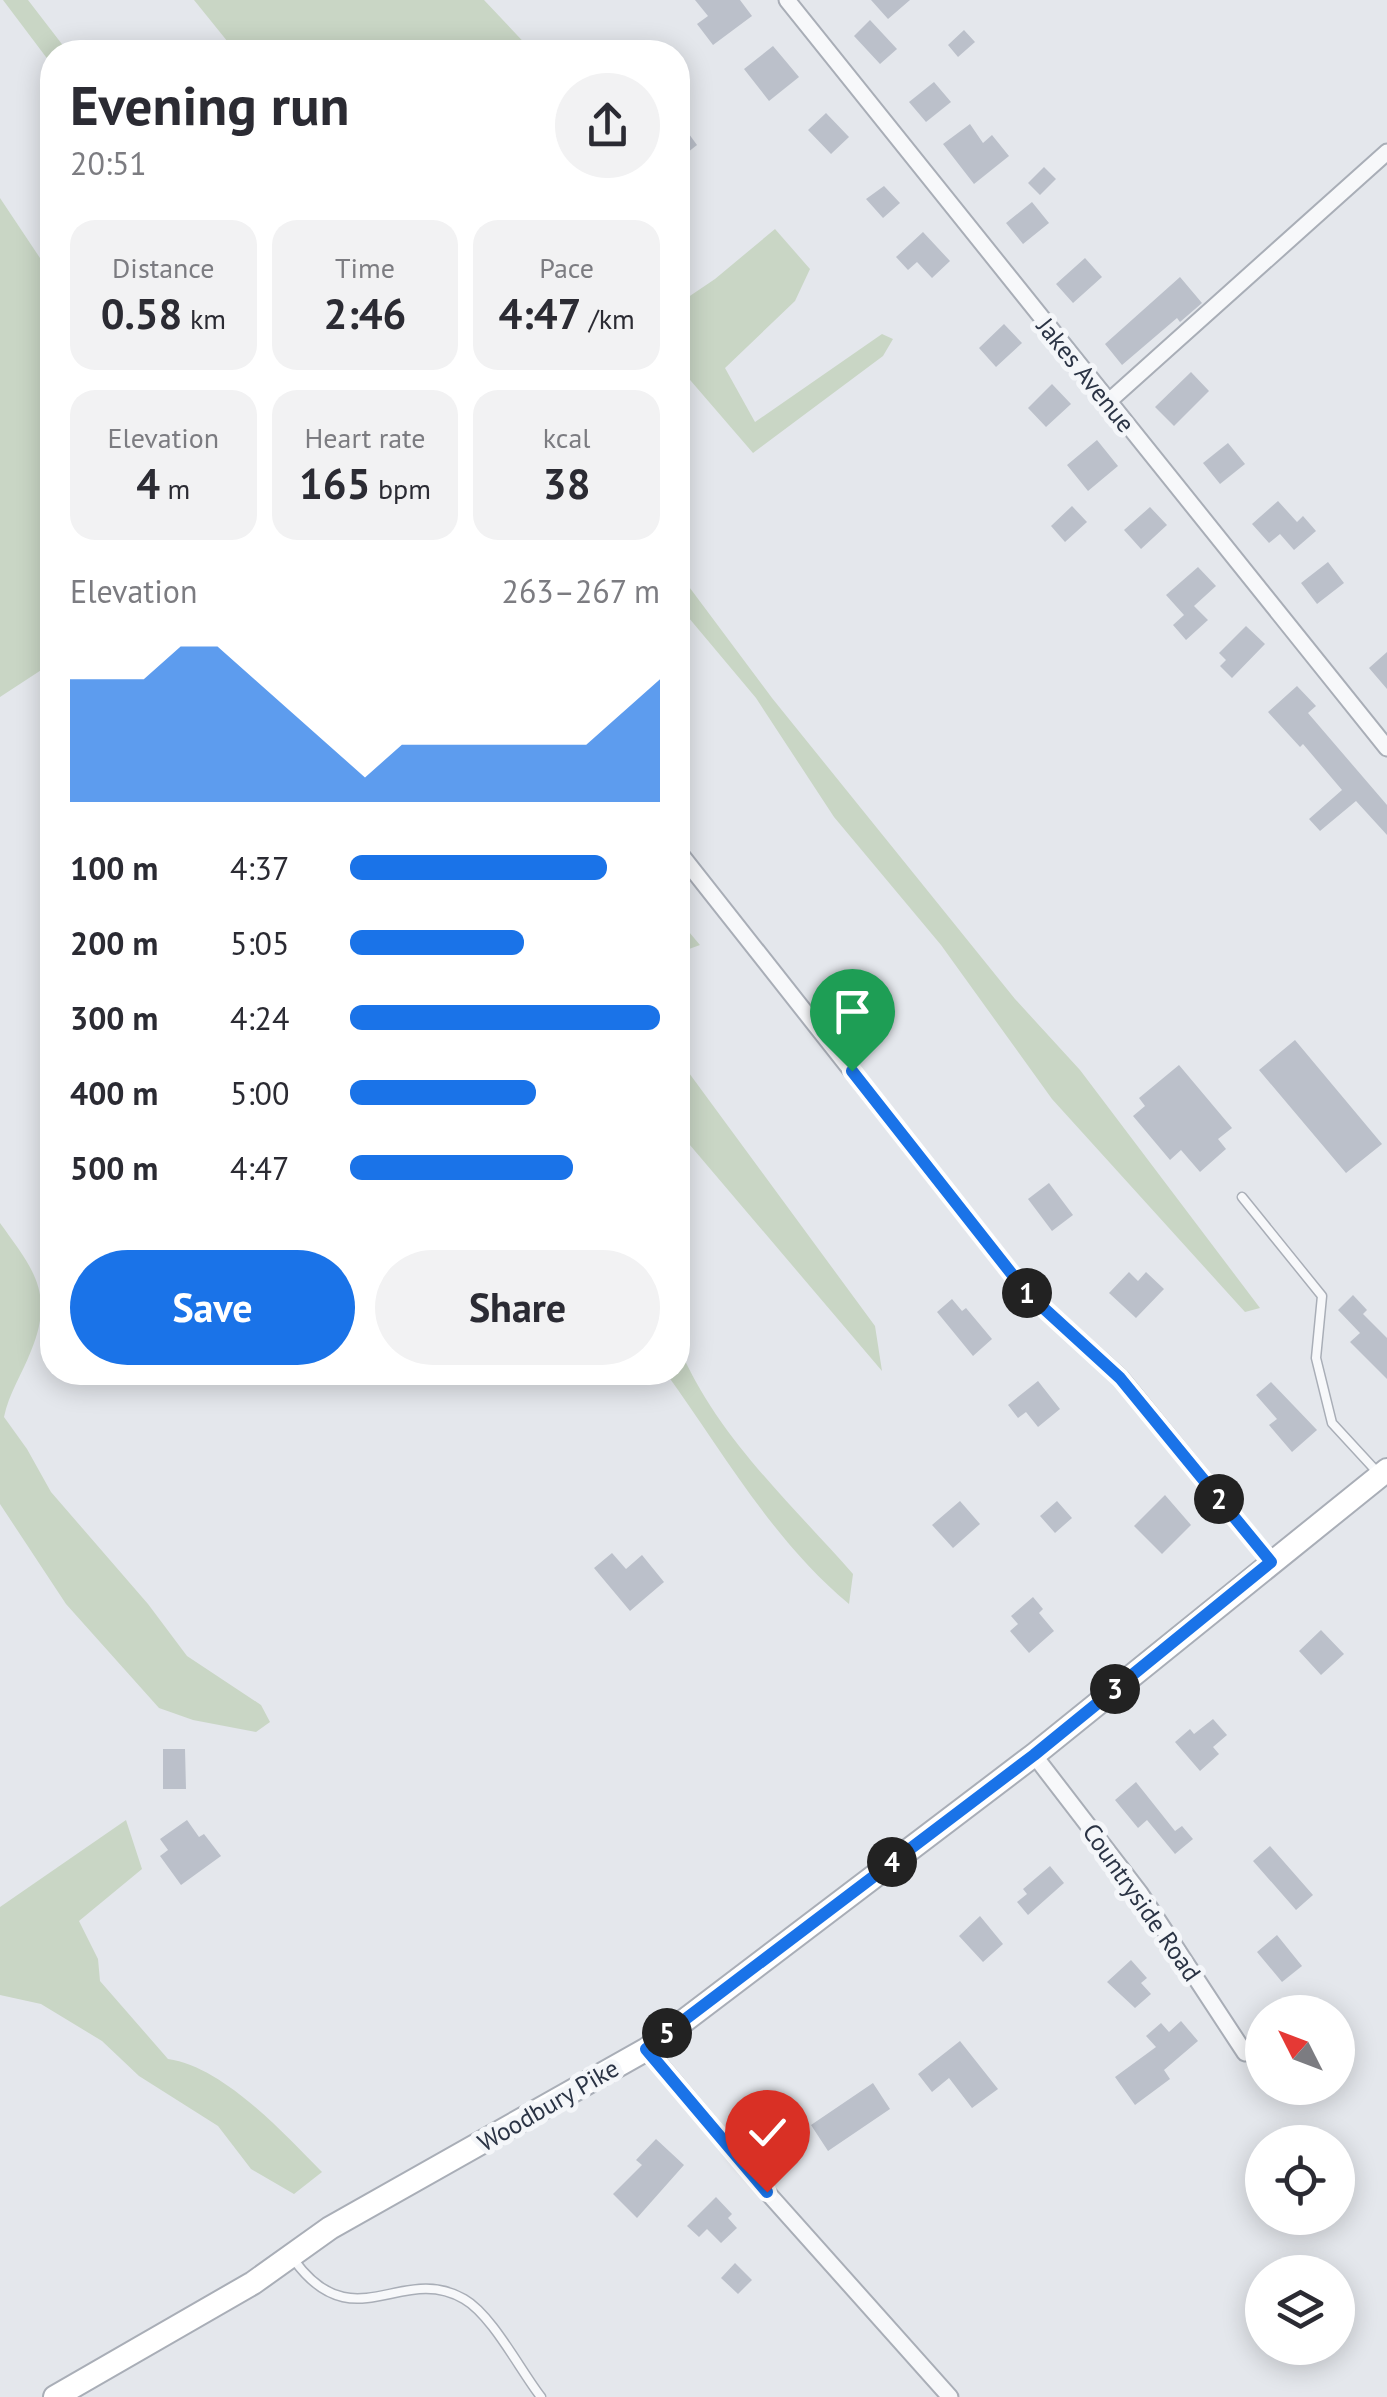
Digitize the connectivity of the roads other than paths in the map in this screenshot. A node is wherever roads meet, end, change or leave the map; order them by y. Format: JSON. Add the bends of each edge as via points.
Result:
{"nodes":[{"id":1,"x":787,"y":0,"type":"edge"},
{"id":2,"x":1387,"y":152,"type":"edge"},
{"id":3,"x":1108,"y":402,"type":"junction"},
{"id":4,"x":1387,"y":748,"type":"edge"},
{"id":5,"x":690,"y":865,"type":"edge"},
{"id":6,"x":1242,"y":1197,"type":"dead end"},
{"id":7,"x":1385,"y":1477,"type":"edge"},
{"id":8,"x":1271,"y":1562,"type":"junction"},
{"id":9,"x":1034,"y":1755,"type":"junction"},
{"id":10,"x":646,"y":2049,"type":"junction"},
{"id":11,"x":1245,"y":2051,"type":"edge"},
{"id":12,"x":291,"y":2256,"type":"junction"},
{"id":13,"x":55,"y":2397,"type":"edge"},
{"id":14,"x":541,"y":2397,"type":"edge"},
{"id":15,"x":950,"y":2397,"type":"edge"}],
"edges":[{"from":1,"to":3,"type":"street","name":"Jakes Avenue"},
{"from":2,"to":3,"type":"street"},
{"from":3,"to":4,"type":"street","name":"Jakes Avenue"},
{"from":5,"to":8,"type":"street","via":[[1026,1292],[1120,1378]]},
{"from":6,"to":7,"type":"lane","via":[[1322,1296],[1316,1358],[1332,1423]]},
{"from":7,"to":8,"type":"street","name":"Woodbury Pike"},
{"from":8,"to":9,"type":"street","name":"Woodbury Pike"},
{"from":9,"to":10,"type":"street","name":"Woodbury Pike"},
{"from":9,"to":11,"type":"street","name":"Countryside Road","via":[[1140,1893]]},
{"from":10,"to":12,"type":"street","name":"Woodbury Pike"},
{"from":10,"to":15,"type":"street"},
{"from":12,"to":13,"type":"street","name":"Woodbury Pike"},
{"from":12,"to":14,"type":"lane","via":[[308,2279],[350,2299],[424,2288],[461,2297],[491,2323]]}]}
